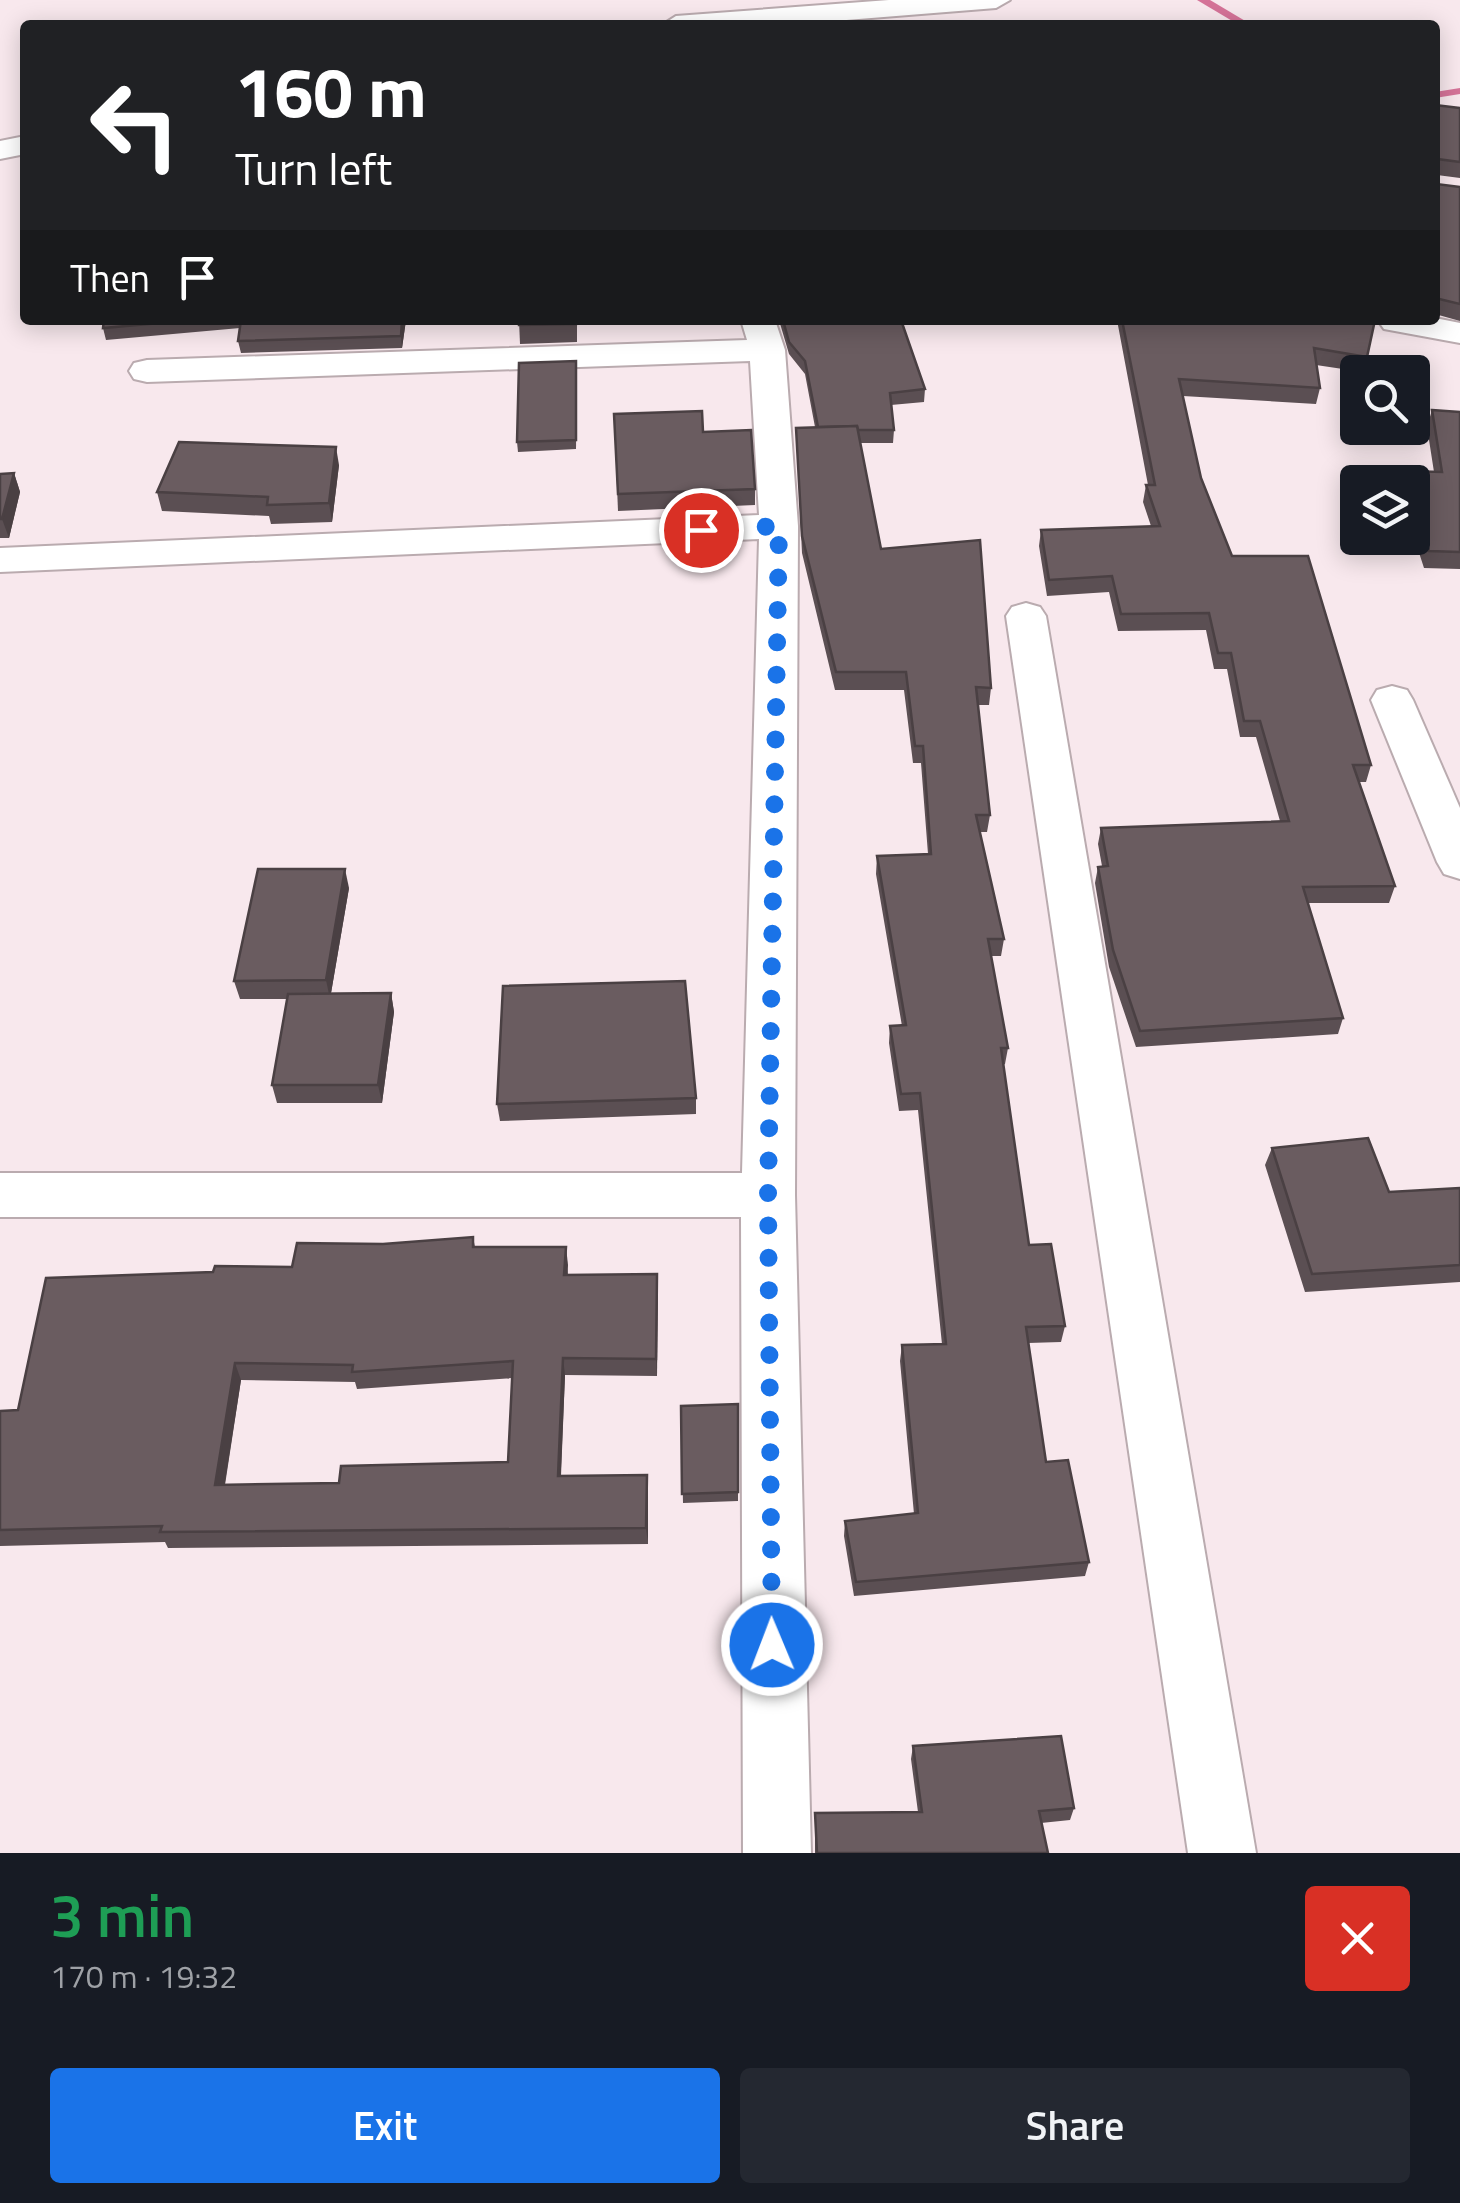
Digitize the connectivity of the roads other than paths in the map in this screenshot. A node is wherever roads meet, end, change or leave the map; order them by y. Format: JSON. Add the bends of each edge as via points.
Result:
{"nodes":[{"id":1,"x":996,"y":0,"type":"edge"},
{"id":2,"x":740,"y":20,"type":"edge"},
{"id":3,"x":1415,"y":325,"type":"edge"},
{"id":4,"x":1460,"y":332,"type":"edge"},
{"id":5,"x":763,"y":335,"type":"edge"},
{"id":6,"x":147,"y":371,"type":"dead end"},
{"id":7,"x":779,"y":526,"type":"junction"},
{"id":8,"x":0,"y":560,"type":"edge"},
{"id":9,"x":1026,"y":616,"type":"dead end"},
{"id":10,"x":1392,"y":700,"type":"dead end"},
{"id":11,"x":1460,"y":862,"type":"edge"},
{"id":12,"x":0,"y":1195,"type":"edge"},
{"id":13,"x":768,"y":1196,"type":"junction"},
{"id":14,"x":778,"y":1853,"type":"edge"},
{"id":15,"x":1222,"y":1853,"type":"edge"}],
"edges":[{"from":1,"to":2,"type":"street"},
{"from":3,"to":4,"type":"street"},
{"from":5,"to":6,"type":"street"},
{"from":5,"to":7,"type":"street"},
{"from":7,"to":8,"type":"street"},
{"from":7,"to":13,"type":"street"},
{"from":9,"to":15,"type":"street"},
{"from":10,"to":11,"type":"street"},
{"from":12,"to":13,"type":"street"},
{"from":13,"to":14,"type":"street"}]}
